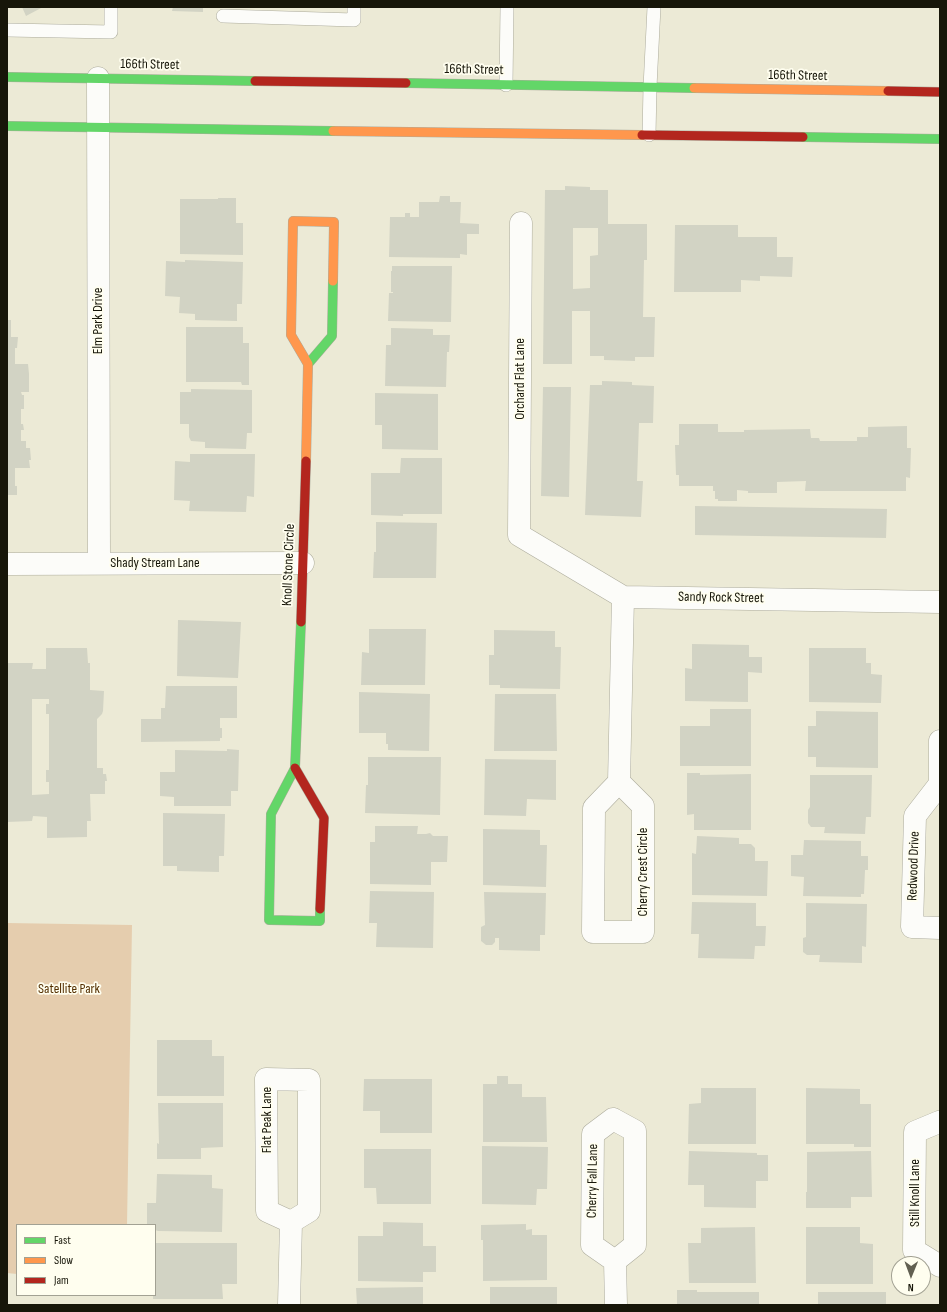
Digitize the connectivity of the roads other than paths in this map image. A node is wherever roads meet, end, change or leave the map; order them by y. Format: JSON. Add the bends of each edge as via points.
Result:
{"nodes":[{"id":1,"x":111,"y":7,"type":"edge"},
{"id":2,"x":354,"y":7,"type":"edge"},
{"id":3,"x":507,"y":7,"type":"edge"},
{"id":4,"x":654,"y":7,"type":"edge"},
{"id":5,"x":223,"y":16,"type":"dead end"},
{"id":6,"x":7,"y":30,"type":"edge"},
{"id":7,"x":7,"y":77,"type":"edge"},
{"id":8,"x":98,"y":78,"type":"junction"},
{"id":9,"x":506,"y":85,"type":"junction"},
{"id":10,"x":650,"y":87,"type":"junction"},
{"id":11,"x":940,"y":92,"type":"edge"},
{"id":12,"x":7,"y":126,"type":"edge"},
{"id":13,"x":98,"y":127,"type":"junction"},
{"id":14,"x":649,"y":135,"type":"junction"},
{"id":15,"x":940,"y":140,"type":"edge"},
{"id":16,"x":521,"y":222,"type":"dead end"},
{"id":17,"x":308,"y":364,"type":"junction"},
{"id":18,"x":519,"y":535,"type":"joint"},
{"id":19,"x":99,"y":563,"type":"junction"},
{"id":20,"x":303,"y":563,"type":"junction"},
{"id":21,"x":7,"y":564,"type":"edge"},
{"id":22,"x":623,"y":597,"type":"junction"},
{"id":23,"x":940,"y":602,"type":"edge"},
{"id":24,"x":940,"y":741,"type":"edge"},
{"id":25,"x":295,"y":768,"type":"junction"},
{"id":26,"x":619,"y":782,"type":"junction"},
{"id":27,"x":940,"y":786,"type":"edge"},
{"id":28,"x":940,"y":928,"type":"edge"},
{"id":29,"x":940,"y":1123,"type":"edge"},
{"id":30,"x":291,"y":1222,"type":"junction"},
{"id":31,"x":616,"y":1261,"type":"junction"},
{"id":32,"x":940,"y":1266,"type":"edge"},
{"id":33,"x":289,"y":1305,"type":"edge"},
{"id":34,"x":616,"y":1305,"type":"edge"}],
"edges":[{"from":1,"to":6,"type":"lane","via":[[111,32]]},
{"from":2,"to":5,"type":"lane","via":[[354,20]]},
{"from":3,"to":9,"type":"lane"},
{"from":4,"to":10,"type":"lane"},
{"from":7,"to":8,"type":"street","name":"166th Street"},
{"from":8,"to":9,"type":"street","name":"166th Street"},
{"from":8,"to":13,"type":"street","name":"Elm Park Drive"},
{"from":9,"to":10,"type":"street","name":"166th Street"},
{"from":10,"to":11,"type":"street","name":"166th Street"},
{"from":10,"to":14,"type":"lane"},
{"from":12,"to":13,"type":"street"},
{"from":13,"to":14,"type":"street"},
{"from":13,"to":19,"type":"street","name":"Elm Park Drive"},
{"from":14,"to":15,"type":"street"},
{"from":16,"to":18,"type":"street","name":"Orchard Flat Lane"},
{"from":17,"to":17,"type":"street","via":[[332,336],[334,222],[293,221],[291,335]]},
{"from":17,"to":20,"type":"street","name":"Knoll Stone Circle"},
{"from":18,"to":22,"type":"street","name":"Sandy Rock Street"},
{"from":19,"to":20,"type":"street","name":"Shady Stream Lane"},
{"from":19,"to":21,"type":"street","name":"Shady Stream Lane"},
{"from":20,"to":25,"type":"street","name":"Knoll Stone Circle"},
{"from":22,"to":23,"type":"street","name":"Sandy Rock Street"},
{"from":22,"to":26,"type":"street"},
{"from":24,"to":27,"type":"street","name":"Redwood Drive"},
{"from":25,"to":25,"type":"street","name":"Knoll Stone Circle","via":[[270,814],[269,920],[320,921],[324,818]]},
{"from":26,"to":26,"type":"street","name":"Cherry Crest Circle","via":[[594,808],[593,932],[643,932],[643,806]]},
{"from":27,"to":28,"type":"street","name":"Redwood Drive","via":[[915,816],[912,927]]},
{"from":29,"to":32,"type":"street","name":"Still Knoll Lane","via":[[915,1132],[914,1242],[914,1250]]},
{"from":30,"to":30,"type":"street","name":"Flat Peak Lane","via":[[309,1211],[309,1080],[266,1079],[267,1210]]},
{"from":30,"to":33,"type":"street"},
{"from":31,"to":31,"type":"street","name":"Cherry Fall Lane","via":[[635,1245],[635,1131],[613,1119],[593,1134],[592,1245]]},
{"from":31,"to":34,"type":"street"}]}
